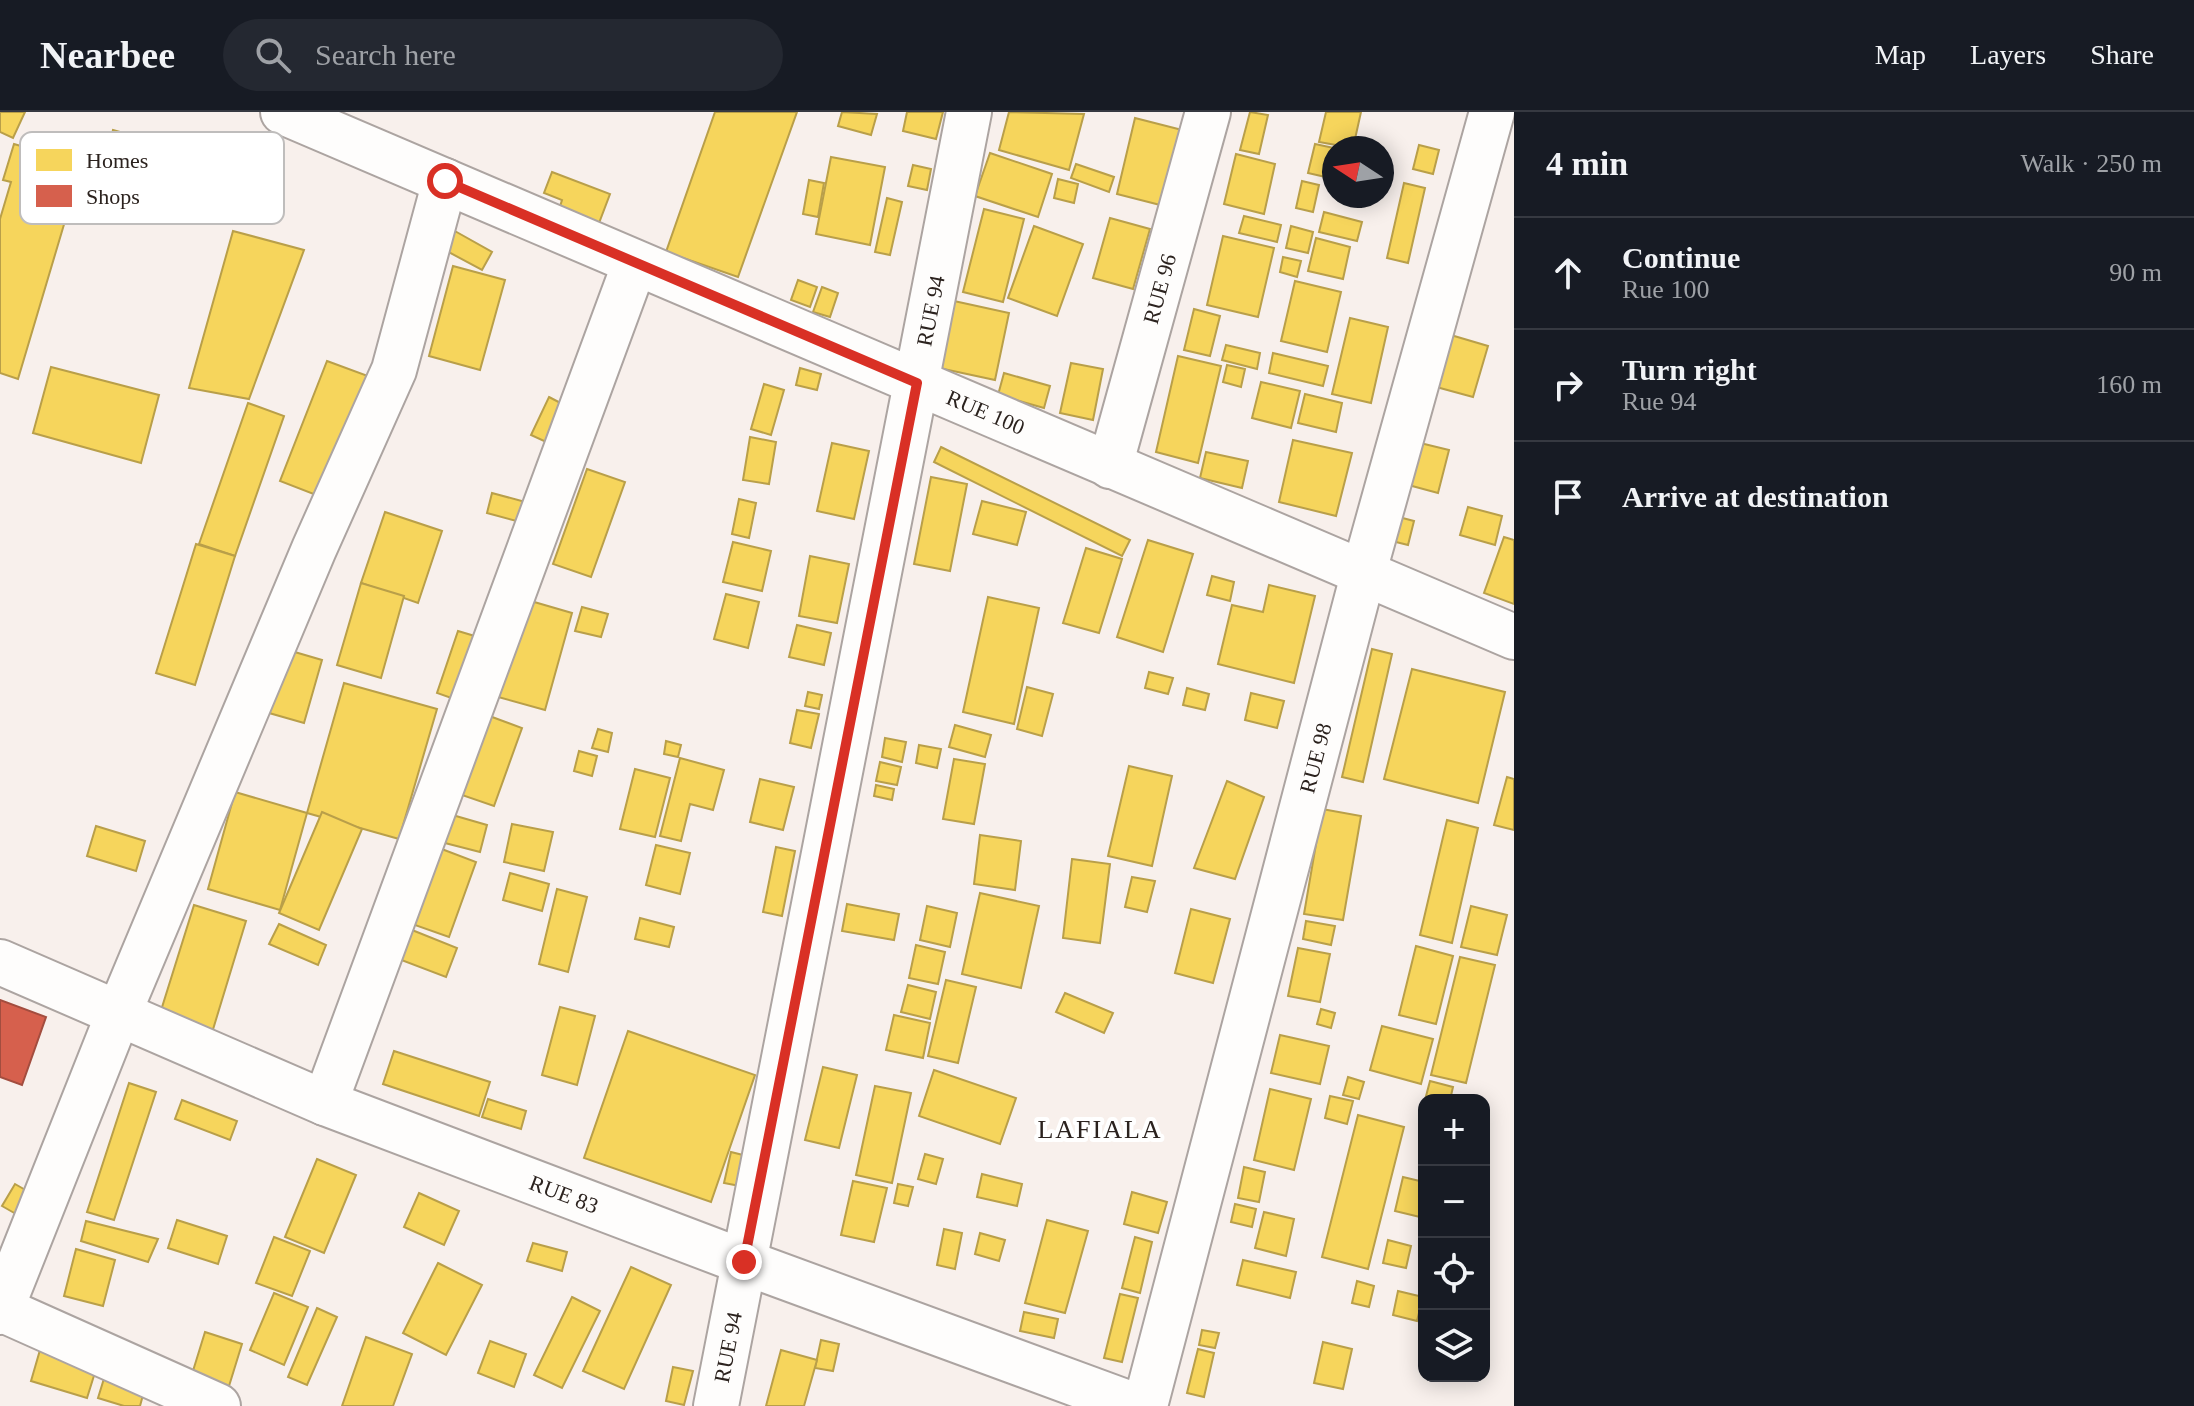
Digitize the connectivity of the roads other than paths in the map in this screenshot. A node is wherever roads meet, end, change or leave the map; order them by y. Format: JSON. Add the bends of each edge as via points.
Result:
{"nodes":[{"id":1,"x":969,"y":112,"type":"edge"},
{"id":2,"x":1208,"y":112,"type":"edge"},
{"id":3,"x":1492,"y":112,"type":"edge"},
{"id":4,"x":303,"y":116,"type":"edge"},
{"id":5,"x":445,"y":181,"type":"junction"},
{"id":6,"x":635,"y":263,"type":"junction"},
{"id":7,"x":917,"y":383,"type":"junction"},
{"id":8,"x":1110,"y":466,"type":"junction"},
{"id":9,"x":1363,"y":575,"type":"junction"},
{"id":10,"x":1514,"y":637,"type":"edge"},
{"id":11,"x":0,"y":962,"type":"edge"},
{"id":12,"x":118,"y":1015,"type":"junction"},
{"id":13,"x":325,"y":1103,"type":"junction"},
{"id":14,"x":744,"y":1262,"type":"junction"},
{"id":15,"x":0,"y":1310,"type":"edge"},
{"id":16,"x":218,"y":1406,"type":"edge"},
{"id":17,"x":716,"y":1406,"type":"edge"},
{"id":18,"x":1136,"y":1406,"type":"edge"},
{"id":19,"x":1145,"y":1406,"type":"edge"}],
"edges":[{"from":1,"to":7,"type":"street","name":"RUE 94"},
{"from":2,"to":8,"type":"street","name":"RUE 96"},
{"from":3,"to":9,"type":"street","name":"RUE 98"},
{"from":4,"to":5,"type":"street","name":"RUE 100"},
{"from":5,"to":6,"type":"street","name":"RUE 100"},
{"from":5,"to":12,"type":"street","via":[[394,370]]},
{"from":6,"to":7,"type":"street","name":"RUE 100"},
{"from":6,"to":13,"type":"street"},
{"from":7,"to":8,"type":"street","name":"RUE 100"},
{"from":7,"to":14,"type":"street","name":"RUE 94"},
{"from":8,"to":9,"type":"street","name":"RUE 100"},
{"from":9,"to":10,"type":"street","name":"RUE 100"},
{"from":9,"to":19,"type":"street","name":"RUE 98"},
{"from":11,"to":12,"type":"street","name":"RUE 83"},
{"from":12,"to":13,"type":"street","name":"RUE 83"},
{"from":12,"to":15,"type":"street"},
{"from":13,"to":14,"type":"street","name":"RUE 83"},
{"from":14,"to":17,"type":"street","name":"RUE 94"},
{"from":14,"to":18,"type":"street","name":"RUE 83"},
{"from":15,"to":16,"type":"street"}]}
